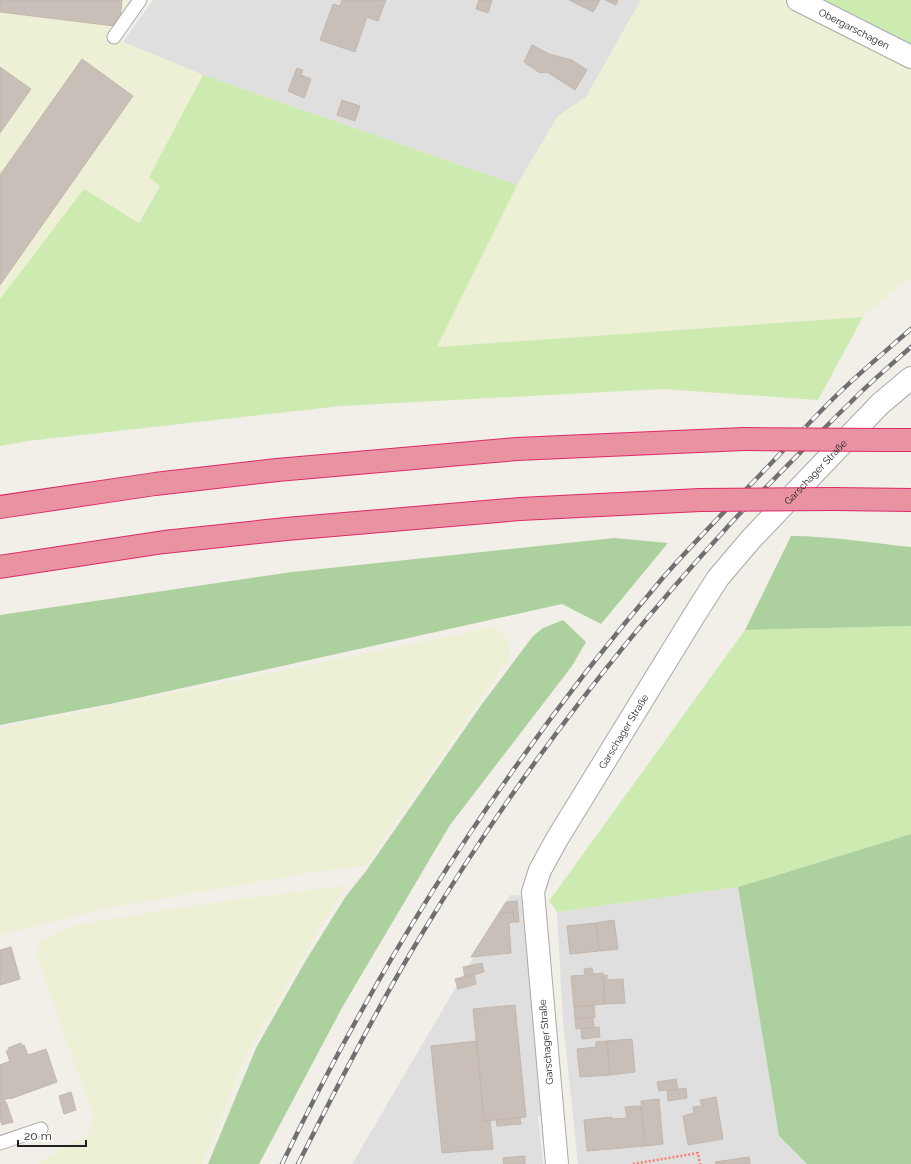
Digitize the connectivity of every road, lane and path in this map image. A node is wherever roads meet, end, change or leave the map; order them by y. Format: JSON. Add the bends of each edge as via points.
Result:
{"nodes":[{"id":1,"x":140,"y":0,"type":"edge"},
{"id":2,"x":798,"y":0,"type":"edge"},
{"id":3,"x":114,"y":37,"type":"dead end"},
{"id":4,"x":911,"y":57,"type":"edge"},
{"id":5,"x":911,"y":378,"type":"edge"},
{"id":6,"x":911,"y":440,"type":"edge"},
{"id":7,"x":911,"y":500,"type":"edge"},
{"id":8,"x":0,"y":507,"type":"edge"},
{"id":9,"x":0,"y":567,"type":"edge"},
{"id":10,"x":41,"y":1128,"type":"dead end"},
{"id":11,"x":0,"y":1143,"type":"edge"},
{"id":12,"x":557,"y":1164,"type":"edge"},
{"id":13,"x":634,"y":1164,"type":"edge"},
{"id":14,"x":700,"y":1164,"type":"edge"}],
"edges":[{"from":1,"to":3,"type":"lane"},
{"from":2,"to":4,"type":"street","name":"Obergarschagen"},
{"from":5,"to":12,"type":"street","name":"Garschager Straße","via":[[880,404],[804,482],[718,578],[540,870],[533,892]]},
{"from":6,"to":8,"type":"highway","bridge":true,"via":[[744,439],[517,450],[277,470],[155,484]]},
{"from":7,"to":9,"type":"highway","bridge":true,"via":[[700,500],[520,509],[164,542]]},
{"from":10,"to":11,"type":"lane"},
{"from":13,"to":14,"type":"path","via":[[698,1153]]}]}
